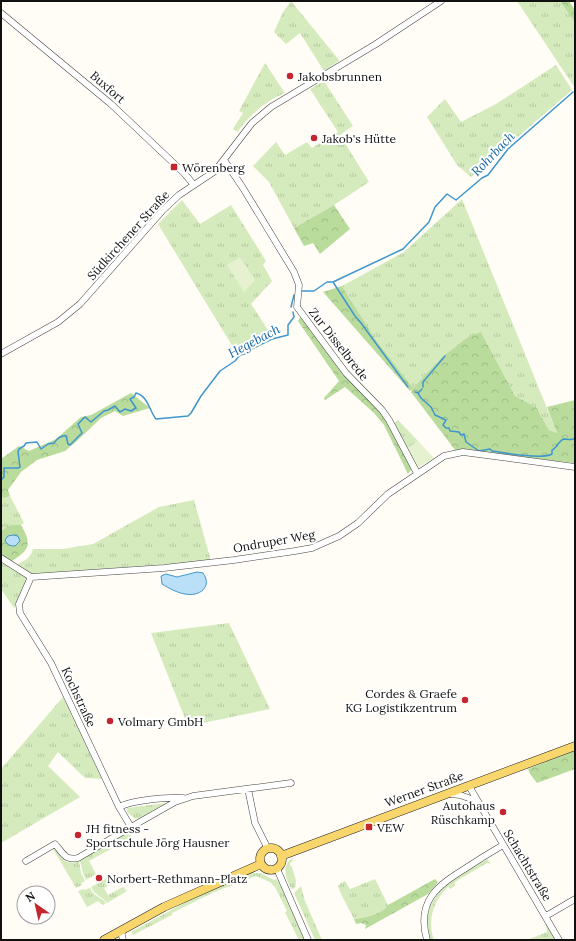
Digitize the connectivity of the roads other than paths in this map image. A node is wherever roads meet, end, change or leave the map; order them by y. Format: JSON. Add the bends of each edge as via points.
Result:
{"nodes":[{"id":1,"x":441,"y":1,"type":"edge"},
{"id":2,"x":1,"y":12,"type":"edge"},
{"id":3,"x":224,"y":160,"type":"junction"},
{"id":4,"x":194,"y":185,"type":"junction"},
{"id":5,"x":1,"y":354,"type":"edge"},
{"id":6,"x":575,"y":467,"type":"edge"},
{"id":7,"x":418,"y":473,"type":"junction"},
{"id":8,"x":1,"y":558,"type":"edge"},
{"id":9,"x":31,"y":576,"type":"junction"},
{"id":10,"x":575,"y":746,"type":"edge"},
{"id":11,"x":291,"y":783,"type":"dead end"},
{"id":12,"x":468,"y":786,"type":"junction"},
{"id":13,"x":248,"y":789,"type":"junction"},
{"id":14,"x":446,"y":794,"type":"junction"},
{"id":15,"x":185,"y":798,"type":"junction"},
{"id":16,"x":477,"y":801,"type":"junction"},
{"id":17,"x":119,"y":807,"type":"junction"},
{"id":18,"x":131,"y":827,"type":"junction"},
{"id":19,"x":503,"y":845,"type":"junction"},
{"id":20,"x":268,"y":849,"type":"junction"},
{"id":21,"x":281,"y":856,"type":"junction"},
{"id":22,"x":26,"y":861,"type":"dead end"},
{"id":23,"x":262,"y":864,"type":"junction"},
{"id":24,"x":276,"y":869,"type":"junction"},
{"id":25,"x":575,"y":899,"type":"edge"},
{"id":26,"x":546,"y":916,"type":"junction"},
{"id":27,"x":121,"y":931,"type":"junction"},
{"id":28,"x":110,"y":939,"type":"edge"},
{"id":29,"x":123,"y":940,"type":"edge"},
{"id":30,"x":308,"y":940,"type":"edge"},
{"id":31,"x":427,"y":940,"type":"edge"},
{"id":32,"x":560,"y":940,"type":"edge"}],
"edges":[{"from":1,"to":3,"type":"street","name":"Südkirchener Straße","via":[[376,44],[271,107],[252,123]]},
{"from":2,"to":4,"type":"street","name":"Buxfort","via":[[111,104],[184,172]]},
{"from":3,"to":4,"type":"street","name":"Südkirchener Straße","via":[[211,174]]},
{"from":3,"to":7,"type":"street","name":"Zur Disselbrede","via":[[294,272],[299,285],[297,307],[346,373],[382,410]]},
{"from":4,"to":5,"type":"street","name":"Südkirchener Straße","via":[[173,199],[80,304],[58,322]]},
{"from":6,"to":7,"type":"street","name":"Ondruper Weg","via":[[463,452],[444,456]]},
{"from":7,"to":9,"type":"street","name":"Ondruper Weg","via":[[388,494],[349,530],[312,548],[172,567]]},
{"from":8,"to":9,"type":"street"},
{"from":9,"to":17,"type":"street","name":"Kochstraße","via":[[19,604],[20,613],[51,663]]},
{"from":10,"to":12,"type":"main road","name":"Werner Straße"},
{"from":11,"to":13,"type":"street"},
{"from":12,"to":14,"type":"main road","name":"Werner Straße"},
{"from":12,"to":16,"type":"street","name":"Schachtstraße"},
{"from":13,"to":15,"type":"street"},
{"from":13,"to":20,"type":"street","via":[[255,823]]},
{"from":14,"to":16,"type":"street","via":[[460,794]]},
{"from":14,"to":21,"type":"main road","name":"Werner Straße"},
{"from":15,"to":17,"type":"street","via":[[158,799]]},
{"from":15,"to":18,"type":"street"},
{"from":16,"to":19,"type":"street","name":"Schachtstraße"},
{"from":17,"to":18,"type":"street","name":"Kochstraße"},
{"from":18,"to":22,"type":"street","via":[[72,860],[55,844]]},
{"from":19,"to":26,"type":"street","name":"Schachtstraße"},
{"from":19,"to":31,"type":"street","via":[[446,880],[435,891],[427,904],[424,918]]},
{"from":20,"to":21,"type":"main road","via":[[274,849]]},
{"from":20,"to":23,"type":"main road","via":[[261,855]]},
{"from":21,"to":24,"type":"main road","via":[[281,864]]},
{"from":23,"to":24,"type":"main road","via":[[268,870]]},
{"from":23,"to":27,"type":"main road","via":[[164,907]]},
{"from":24,"to":30,"type":"street"},
{"from":25,"to":26,"type":"street"},
{"from":26,"to":32,"type":"street","name":"Schachtstraße"},
{"from":27,"to":28,"type":"main road"},
{"from":27,"to":29,"type":"street"}]}
